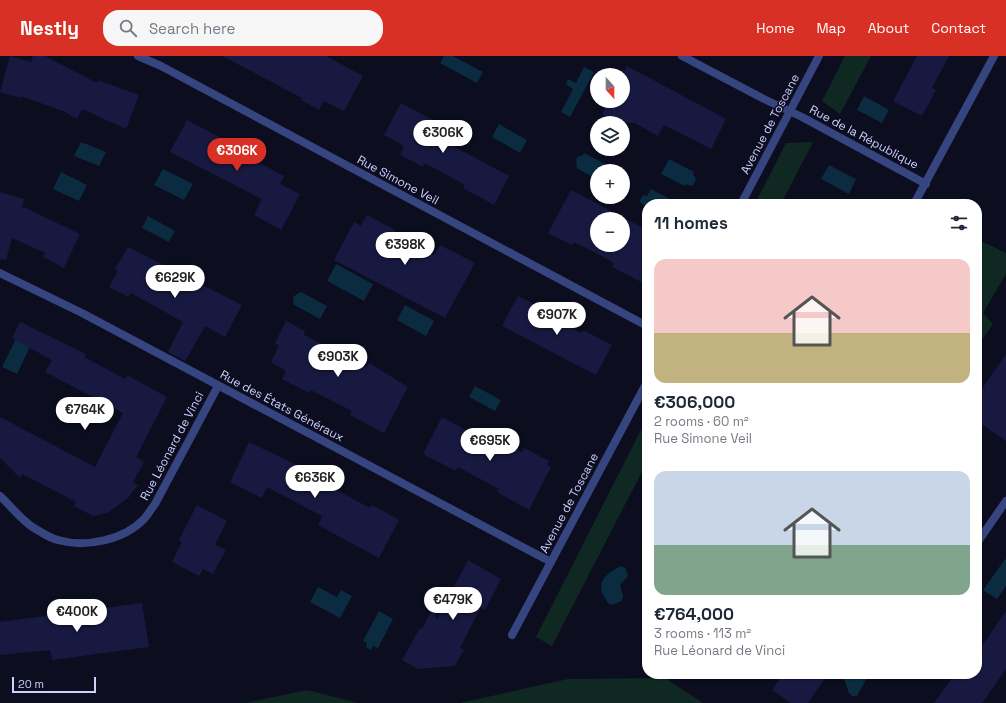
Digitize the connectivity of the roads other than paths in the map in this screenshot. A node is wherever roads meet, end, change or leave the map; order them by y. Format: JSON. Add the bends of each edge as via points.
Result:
{"nodes":[{"id":1,"x":138,"y":56,"type":"edge"},
{"id":2,"x":682,"y":56,"type":"edge"},
{"id":3,"x":819,"y":56,"type":"edge"},
{"id":4,"x":994,"y":56,"type":"edge"},
{"id":5,"x":790,"y":111,"type":"junction"},
{"id":6,"x":926,"y":184,"type":"junction"},
{"id":7,"x":744,"y":199,"type":"edge"},
{"id":8,"x":917,"y":199,"type":"edge"},
{"id":9,"x":0,"y":274,"type":"edge"},
{"id":10,"x":642,"y":323,"type":"edge"},
{"id":11,"x":218,"y":386,"type":"junction"},
{"id":12,"x":642,"y":391,"type":"edge"},
{"id":13,"x":0,"y":496,"type":"edge"},
{"id":14,"x":1006,"y":501,"type":"edge"},
{"id":15,"x":982,"y":537,"type":"edge"},
{"id":16,"x":551,"y":562,"type":"junction"},
{"id":17,"x":512,"y":635,"type":"dead end"}],
"edges":[{"from":1,"to":10,"type":"street","name":"Rue Simone Veil"},
{"from":2,"to":5,"type":"street","name":"Rue de la République"},
{"from":3,"to":5,"type":"street","name":"Avenue de Toscane"},
{"from":4,"to":6,"type":"street","name":"Rue de la République"},
{"from":5,"to":6,"type":"street","name":"Rue de la République"},
{"from":5,"to":7,"type":"street","name":"Avenue de Toscane"},
{"from":6,"to":8,"type":"street","name":"Rue de la République"},
{"from":9,"to":11,"type":"street","name":"Rue des États Généraux","via":[[82,313]]},
{"from":11,"to":13,"type":"street","name":"Rue Léonard de Vinci","via":[[155,504],[144,519],[130,530],[94,542],[58,540],[32,526]]},
{"from":11,"to":16,"type":"street","name":"Rue des États Généraux"},
{"from":12,"to":16,"type":"street","name":"Avenue de Toscane"},
{"from":14,"to":15,"type":"street"},
{"from":16,"to":17,"type":"street","name":"Avenue de Toscane"}]}
